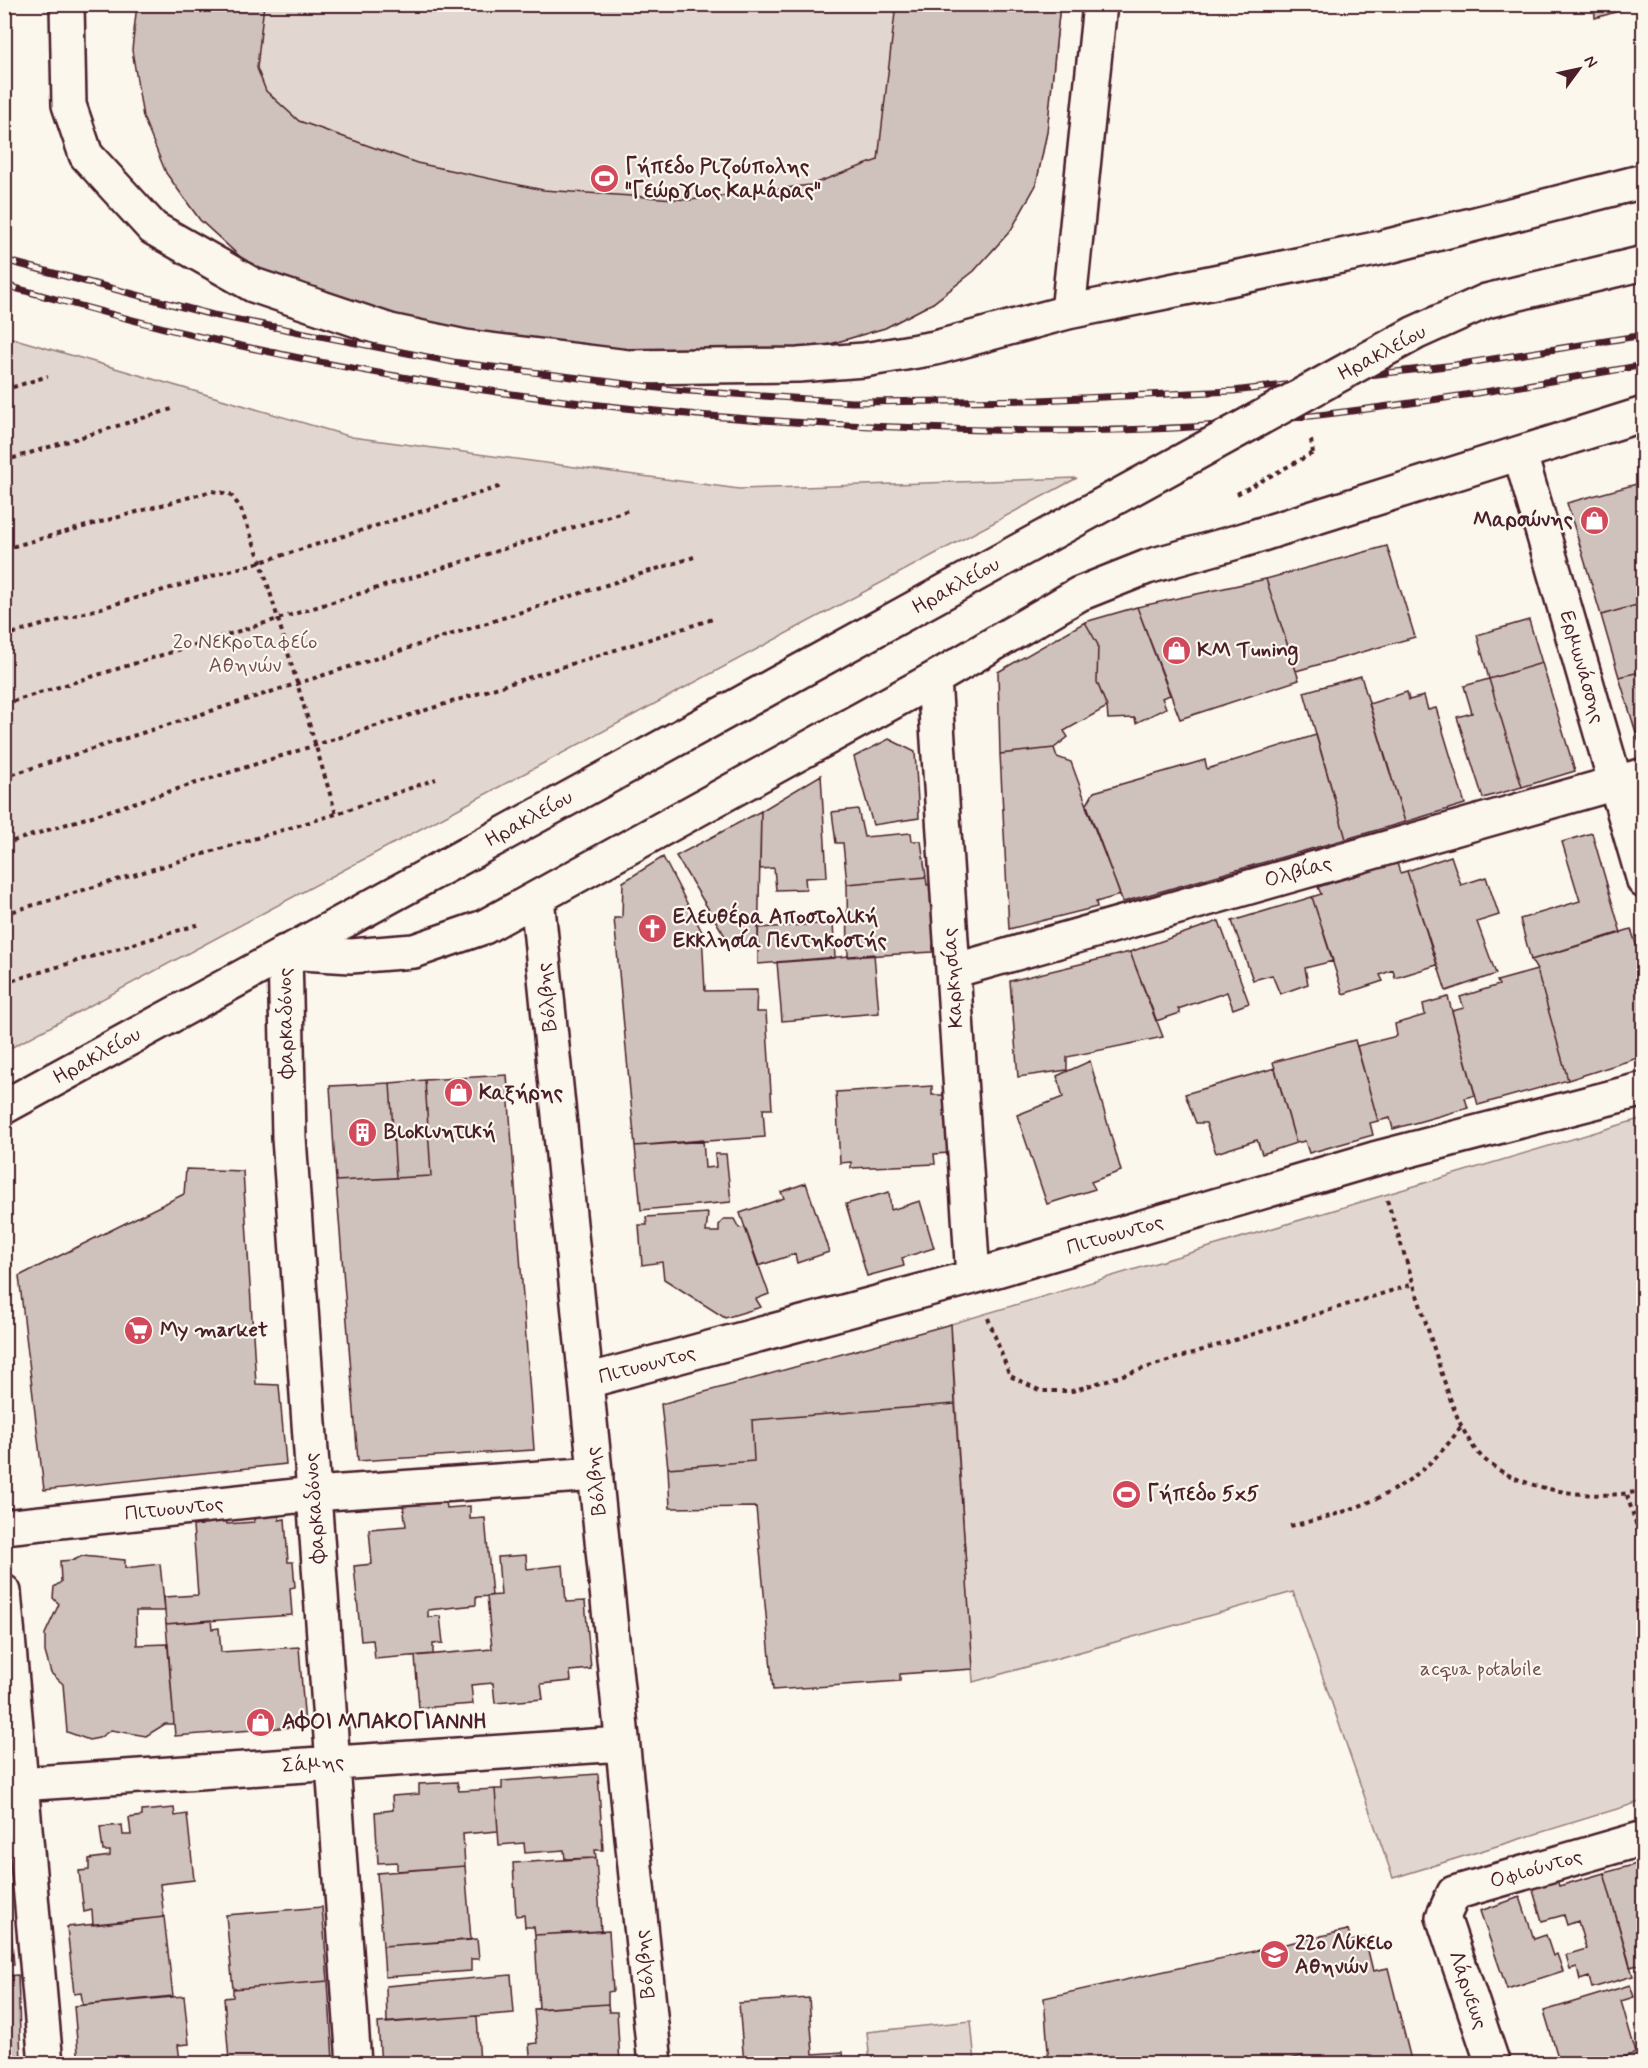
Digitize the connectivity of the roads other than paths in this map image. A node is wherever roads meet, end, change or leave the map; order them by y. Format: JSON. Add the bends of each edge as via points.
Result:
{"nodes":[{"id":1,"x":67,"y":4,"type":"edge"},
{"id":2,"x":1100,"y":4,"type":"edge"},
{"id":3,"x":1644,"y":181,"type":"edge"},
{"id":4,"x":1644,"y":263,"type":"edge"},
{"id":5,"x":1068,"y":312,"type":"junction"},
{"id":6,"x":1644,"y":414,"type":"edge"},
{"id":7,"x":1520,"y":454,"type":"junction"},
{"id":8,"x":934,"y":679,"type":"junction"},
{"id":9,"x":1629,"y":778,"type":"edge"},
{"id":10,"x":1644,"y":881,"type":"edge"},
{"id":11,"x":537,"y":898,"type":"junction"},
{"id":12,"x":285,"y":952,"type":"junction"},
{"id":13,"x":953,"y":971,"type":"junction"},
{"id":14,"x":1644,"y":1089,"type":"edge"},
{"id":15,"x":4,"y":1107,"type":"edge"},
{"id":16,"x":973,"y":1277,"type":"junction"},
{"id":17,"x":586,"y":1381,"type":"junction"},
{"id":18,"x":596,"y":1474,"type":"junction"},
{"id":19,"x":314,"y":1494,"type":"junction"},
{"id":20,"x":4,"y":1527,"type":"edge"},
{"id":21,"x":4,"y":1592,"type":"edge"},
{"id":22,"x":622,"y":1744,"type":"junction"},
{"id":23,"x":333,"y":1763,"type":"junction"},
{"id":24,"x":14,"y":1785,"type":"edge"},
{"id":25,"x":1644,"y":1838,"type":"edge"},
{"id":26,"x":1443,"y":1917,"type":"joint"},
{"id":27,"x":46,"y":2064,"type":"edge"},
{"id":28,"x":354,"y":2064,"type":"edge"},
{"id":29,"x":655,"y":2064,"type":"edge"},
{"id":30,"x":1493,"y":2064,"type":"edge"}],
"edges":[{"from":1,"to":5,"type":"street","via":[[69,105],[86,154],[153,228],[253,285],[390,331],[465,347],[628,367],[798,365],[864,360],[935,348]]},
{"from":2,"to":5,"type":"street"},
{"from":3,"to":5,"type":"street","via":[[1385,247]]},
{"from":4,"to":12,"type":"street","name":"Ηρακλείου","bridge":true,"via":[[1485,301],[1415,333]]},
{"from":6,"to":7,"type":"street"},
{"from":7,"to":8,"type":"street","via":[[1147,567],[1079,594]]},
{"from":7,"to":9,"type":"street","name":"Ερμωνάσσης"},
{"from":8,"to":11,"type":"street"},
{"from":8,"to":13,"type":"street","name":"Καρκησίας"},
{"from":9,"to":10,"type":"street","name":"Ερμωνάσσης"},
{"from":9,"to":13,"type":"street","name":"Ολβίας"},
{"from":11,"to":12,"type":"street","via":[[484,927],[414,951],[351,956]]},
{"from":11,"to":17,"type":"street","name":"Βόλβης"},
{"from":12,"to":15,"type":"street","name":"Ηρακλείου"},
{"from":12,"to":19,"type":"street","name":"Φαρκαδόνος","via":[[289,1138]]},
{"from":13,"to":16,"type":"street","name":"Καρκησίας"},
{"from":14,"to":16,"type":"street","name":"Πιτυουντος","via":[[1374,1159]]},
{"from":16,"to":17,"type":"street","name":"Πιτυουντος"},
{"from":17,"to":18,"type":"street","name":"Βόλβης"},
{"from":18,"to":19,"type":"street","name":"Πιτυουντος"},
{"from":18,"to":22,"type":"street","name":"Βόλβης"},
{"from":19,"to":20,"type":"street","name":"Πιτυουντος"},
{"from":19,"to":23,"type":"street","name":"Φαρκαδόνος"},
{"from":21,"to":24,"type":"street"},
{"from":22,"to":23,"type":"street","name":"Σάμης"},
{"from":22,"to":29,"type":"street","name":"Βόλβης"},
{"from":23,"to":24,"type":"street","name":"Σάμης"},
{"from":23,"to":28,"type":"street","name":"Φαρκαδόνος"},
{"from":24,"to":27,"type":"street"},
{"from":25,"to":26,"type":"street","name":"Οφιούντος","via":[[1454,1893]]},
{"from":26,"to":30,"type":"street","name":"Λάρνεως"}]}
